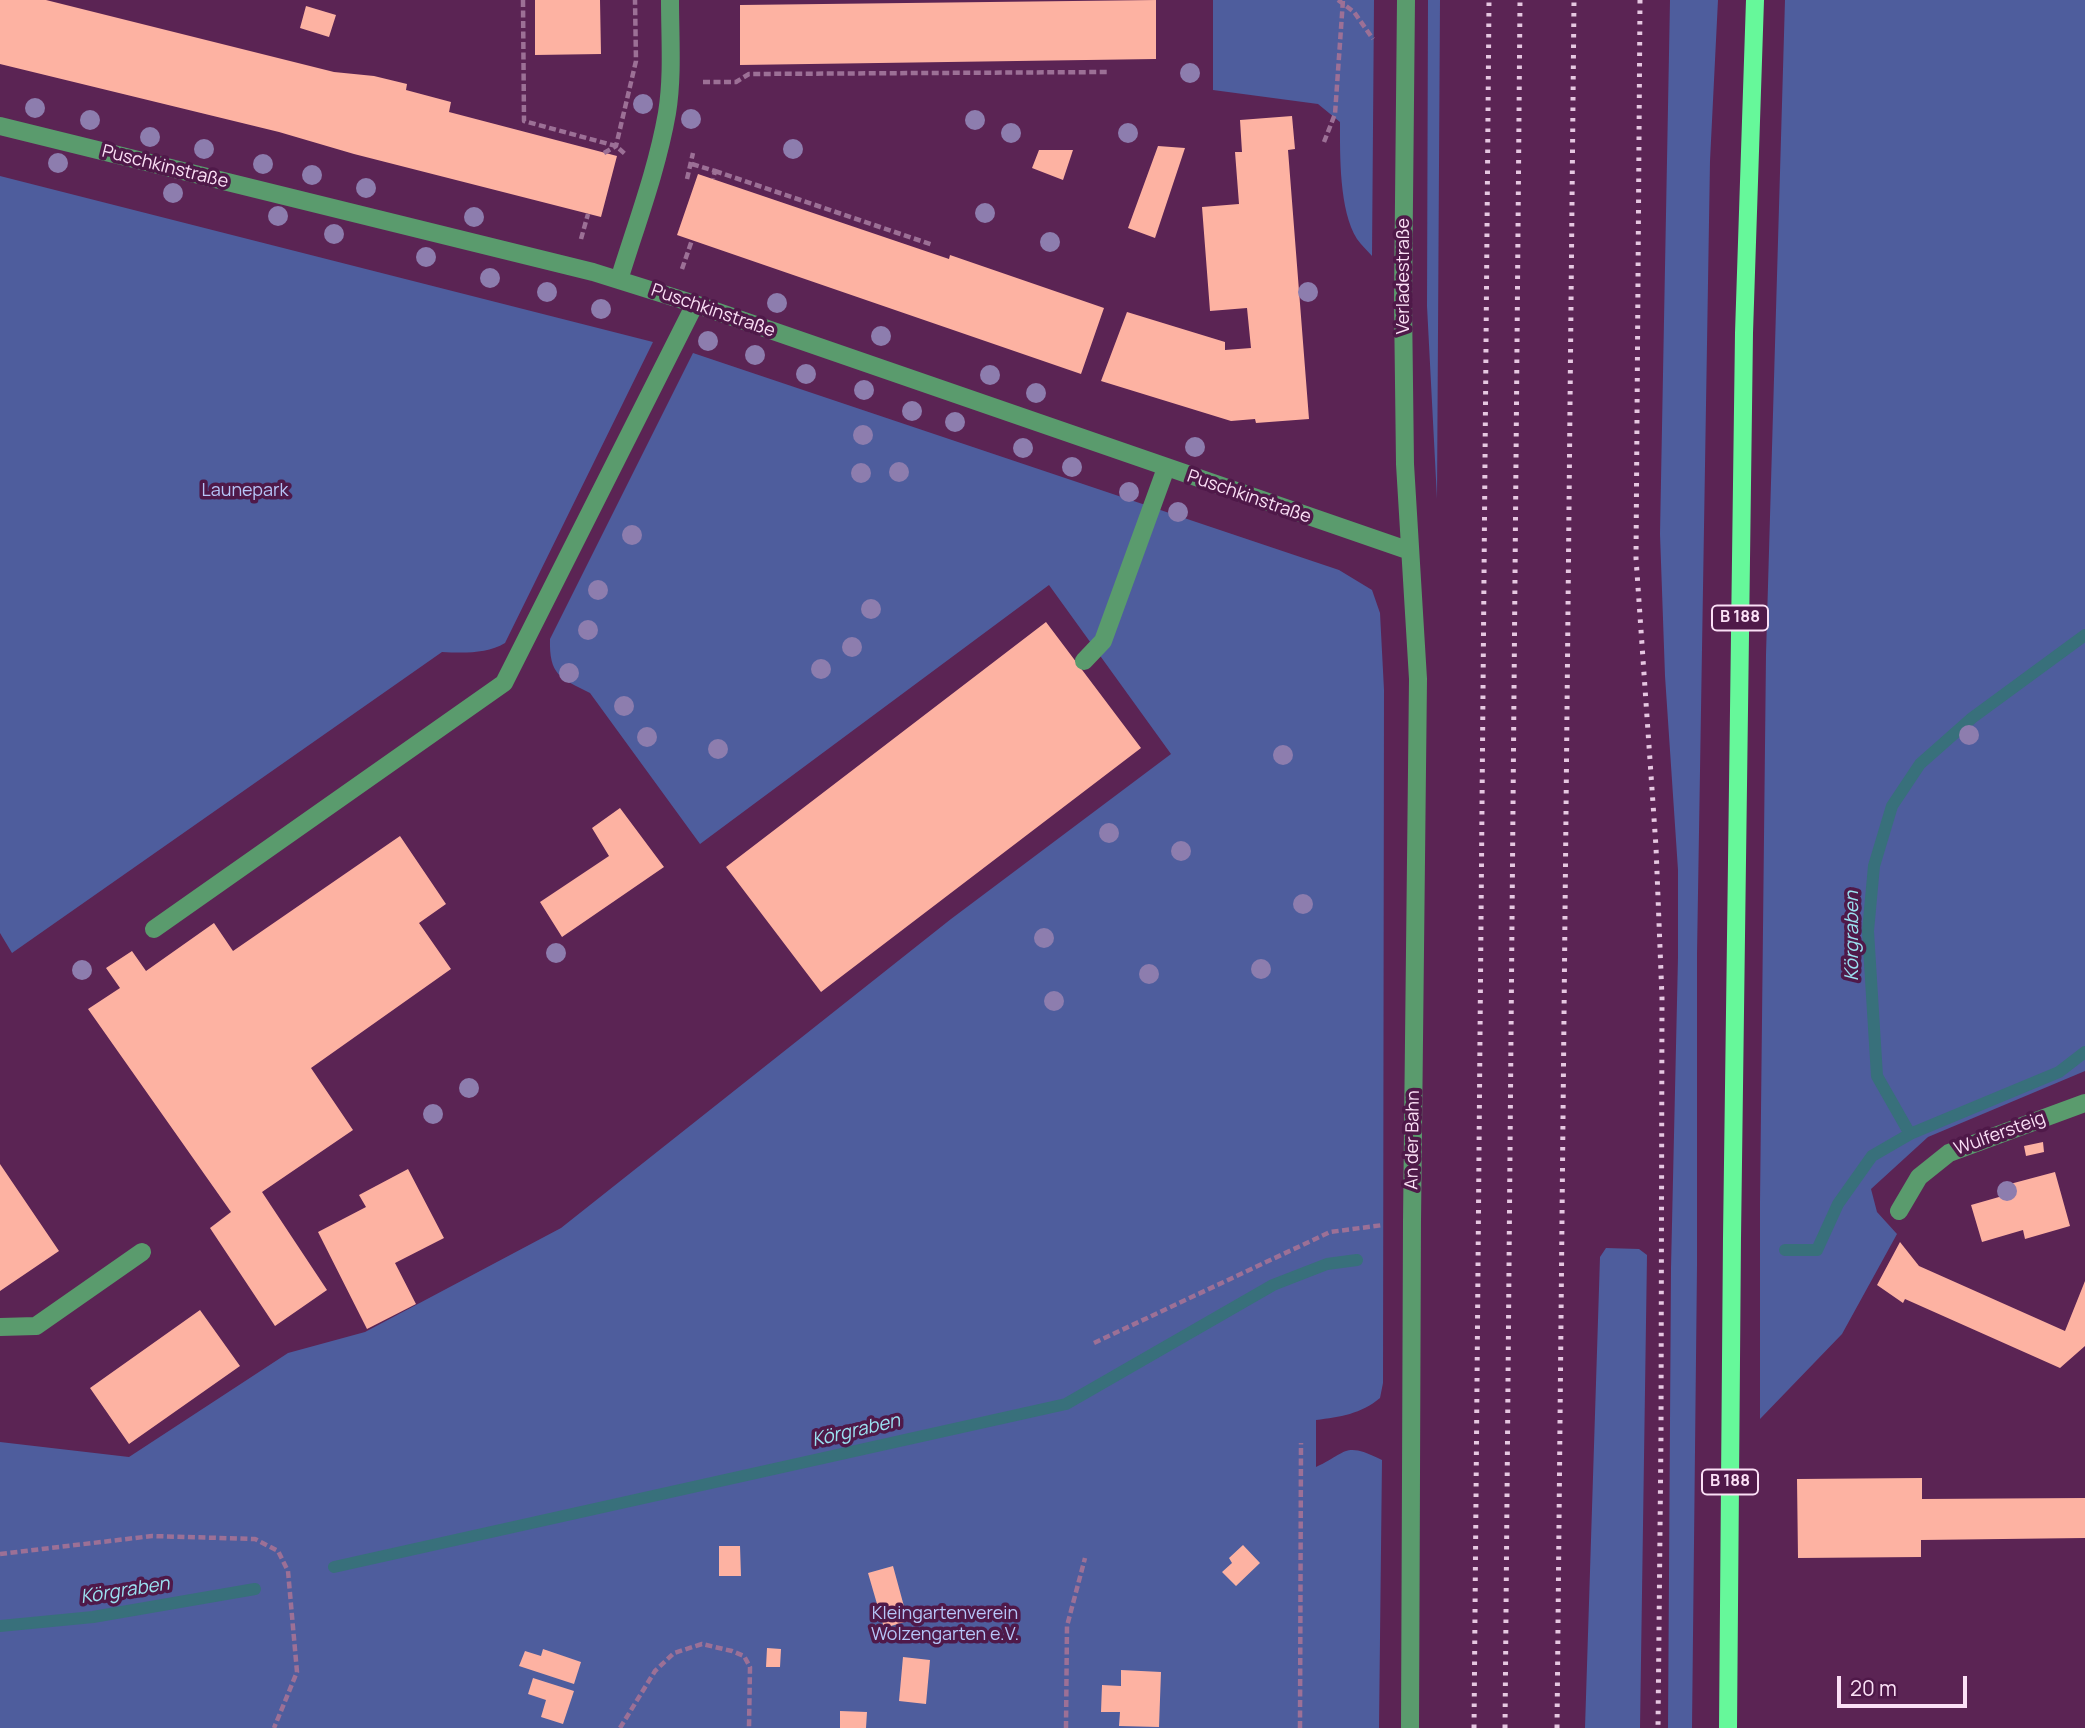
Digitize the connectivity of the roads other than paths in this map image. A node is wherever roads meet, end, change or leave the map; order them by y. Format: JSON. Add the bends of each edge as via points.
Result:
{"nodes":[{"id":1,"x":670,"y":0,"type":"edge"},
{"id":2,"x":1406,"y":0,"type":"edge"},
{"id":3,"x":1755,"y":0,"type":"edge"},
{"id":4,"x":0,"y":126,"type":"edge"},
{"id":5,"x":619,"y":280,"type":"junction"},
{"id":6,"x":695,"y":304,"type":"junction"},
{"id":7,"x":1166,"y":468,"type":"junction"},
{"id":8,"x":1409,"y":551,"type":"junction"},
{"id":9,"x":1084,"y":661,"type":"dead end"},
{"id":10,"x":153,"y":929,"type":"dead end"},
{"id":11,"x":2085,"y":1103,"type":"edge"},
{"id":12,"x":1899,"y":1211,"type":"dead end"},
{"id":13,"x":142,"y":1252,"type":"dead end"},
{"id":14,"x":0,"y":1327,"type":"edge"},
{"id":15,"x":1410,"y":1728,"type":"edge"},
{"id":16,"x":1728,"y":1728,"type":"edge"}],
"edges":[{"from":1,"to":5,"type":"street","via":[[667,113]]},
{"from":2,"to":8,"type":"street","name":"Verladestraße","via":[[1403,302]]},
{"from":3,"to":16,"type":"main road","number":"B 188","via":[[1744,333]]},
{"from":4,"to":5,"type":"street","name":"Puschkinstraße"},
{"from":5,"to":6,"type":"street","name":"Puschkinstraße"},
{"from":6,"to":7,"type":"street","name":"Puschkinstraße"},
{"from":6,"to":10,"type":"street","via":[[504,683]]},
{"from":7,"to":8,"type":"street","name":"Puschkinstraße"},
{"from":7,"to":9,"type":"street","via":[[1103,641]]},
{"from":8,"to":15,"type":"street","name":"An der Bahn","via":[[1418,679]]},
{"from":11,"to":12,"type":"street","name":"Wulfersteig","via":[[1949,1153],[1919,1177]]},
{"from":13,"to":14,"type":"street","via":[[36,1326]]}]}
